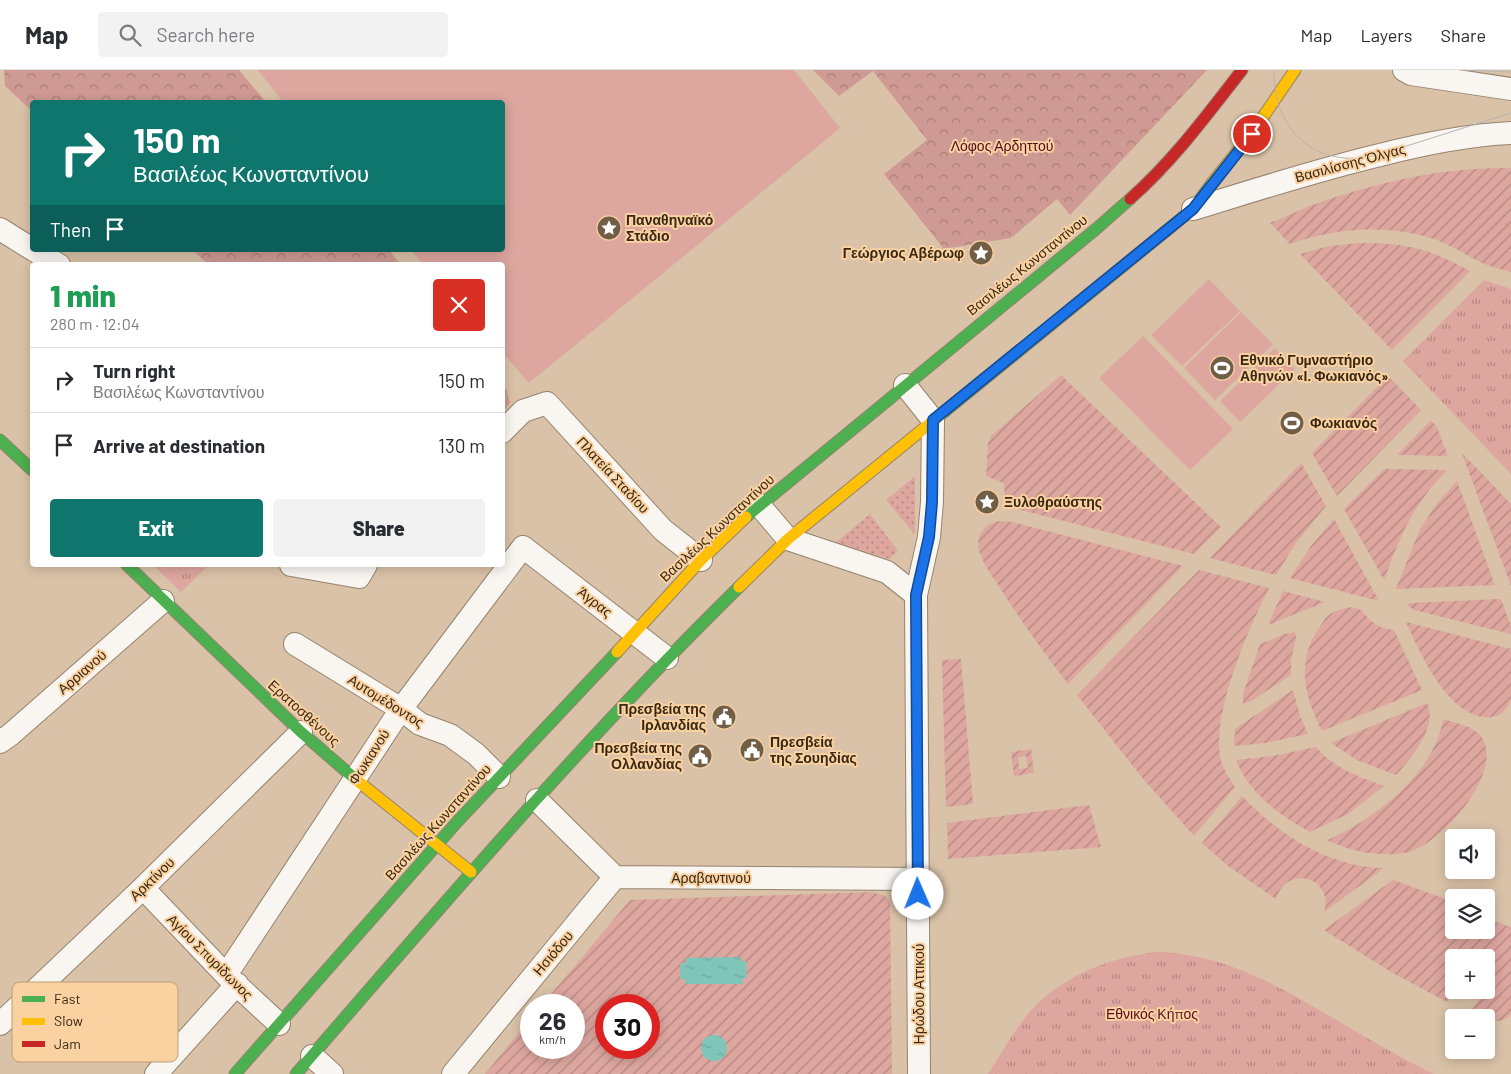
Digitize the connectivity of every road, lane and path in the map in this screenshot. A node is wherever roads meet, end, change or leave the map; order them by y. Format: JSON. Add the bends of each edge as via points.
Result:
{"nodes":[{"id":1,"x":1242,"y":70,"type":"edge"},
{"id":2,"x":1295,"y":70,"type":"edge"},
{"id":3,"x":1408,"y":72,"type":"edge"},
{"id":4,"x":1511,"y":89,"type":"edge"},
{"id":5,"x":1511,"y":133,"type":"edge"},
{"id":6,"x":1193,"y":209,"type":"junction"},
{"id":7,"x":0,"y":229,"type":"edge"},
{"id":8,"x":30,"y":247,"type":"edge"},
{"id":9,"x":38,"y":252,"type":"edge"},
{"id":10,"x":54,"y":262,"type":"edge"},
{"id":11,"x":905,"y":385,"type":"junction"},
{"id":12,"x":933,"y":420,"type":"junction"},
{"id":13,"x":505,"y":429,"type":"edge"},
{"id":14,"x":0,"y":440,"type":"edge"},
{"id":15,"x":30,"y":468,"type":"edge"},
{"id":16,"x":759,"y":505,"type":"junction"},
{"id":17,"x":788,"y":539,"type":"junction"},
{"id":18,"x":523,"y":547,"type":"joint"},
{"id":19,"x":701,"y":560,"type":"junction"},
{"id":20,"x":129,"y":567,"type":"edge"},
{"id":21,"x":302,"y":567,"type":"edge"},
{"id":22,"x":365,"y":567,"type":"edge"},
{"id":23,"x":916,"y":595,"type":"junction"},
{"id":24,"x":163,"y":601,"type":"junction"},
{"id":25,"x":635,"y":633,"type":"junction"},
{"id":26,"x":295,"y":644,"type":"dead end"},
{"id":27,"x":667,"y":658,"type":"junction"},
{"id":28,"x":401,"y":709,"type":"junction"},
{"id":29,"x":301,"y":732,"type":"junction"},
{"id":30,"x":0,"y":742,"type":"edge"},
{"id":31,"x":499,"y":777,"type":"junction"},
{"id":32,"x":355,"y":779,"type":"junction"},
{"id":33,"x":537,"y":800,"type":"junction"},
{"id":34,"x":437,"y":845,"type":"junction"},
{"id":35,"x":471,"y":872,"type":"junction"},
{"id":36,"x":615,"y":877,"type":"junction"},
{"id":37,"x":918,"y":879,"type":"junction"},
{"id":38,"x":144,"y":888,"type":"junction"},
{"id":39,"x":231,"y":979,"type":"junction"},
{"id":40,"x":44,"y":982,"type":"edge"},
{"id":41,"x":12,"y":1013,"type":"edge"},
{"id":42,"x":0,"y":1024,"type":"edge"},
{"id":43,"x":278,"y":1024,"type":"junction"},
{"id":44,"x":178,"y":1046,"type":"edge"},
{"id":45,"x":312,"y":1056,"type":"junction"},
{"id":46,"x":165,"y":1062,"type":"edge"},
{"id":47,"x":156,"y":1074,"type":"edge"},
{"id":48,"x":235,"y":1074,"type":"edge"},
{"id":49,"x":296,"y":1074,"type":"edge"},
{"id":50,"x":332,"y":1074,"type":"edge"},
{"id":51,"x":453,"y":1074,"type":"edge"},
{"id":52,"x":920,"y":1074,"type":"edge"}],
"edges":[{"from":1,"to":11,"type":"main road","name":"Βασιλέως Κωνσταντίνου","via":[[1180,149],[1146,185]]},
{"from":2,"to":6,"type":"main road","via":[[1252,134]]},
{"from":3,"to":4,"type":"street"},
{"from":5,"to":6,"type":"street","name":"Βασιλίσσης Όλγας","via":[[1472,135],[1414,146]]},
{"from":6,"to":12,"type":"main road"},
{"from":7,"to":8,"type":"street"},
{"from":9,"to":10,"type":"street"},
{"from":11,"to":12,"type":"street"},
{"from":11,"to":16,"type":"main road","name":"Βασιλέως Κωνσταντίνου"},
{"from":12,"to":17,"type":"main road"},
{"from":12,"to":23,"type":"street","name":"Ηρώδου Αττικού","via":[[929,537]]},
{"from":13,"to":19,"type":"street","name":"Πλατεία Σταδίου","via":[[523,411],[547,404],[663,530]]},
{"from":14,"to":15,"type":"main road"},
{"from":16,"to":17,"type":"street"},
{"from":16,"to":19,"type":"main road","name":"Βασιλέως Κωνσταντίνου"},
{"from":17,"to":23,"type":"street","via":[[886,572]]},
{"from":17,"to":27,"type":"main road"},
{"from":18,"to":25,"type":"street","name":"Άγρας"},
{"from":18,"to":28,"type":"street","name":"Φωκιανού"},
{"from":19,"to":25,"type":"main road","name":"Βασιλέως Κωνσταντίνου"},
{"from":20,"to":24,"type":"main road","name":"Ερατοσθένους"},
{"from":21,"to":22,"type":"street","via":[[359,577]]},
{"from":23,"to":37,"type":"street","name":"Ηρώδου Αττικού"},
{"from":24,"to":29,"type":"main road","name":"Ερατοσθένους"},
{"from":24,"to":30,"type":"street","name":"Αρριανού"},
{"from":25,"to":27,"type":"street","name":"Άγρας"},
{"from":25,"to":31,"type":"main road","name":"Βασιλέως Κωνσταντίνου"},
{"from":26,"to":28,"type":"street","name":"Αυτομέδοντος"},
{"from":27,"to":33,"type":"main road"},
{"from":28,"to":31,"type":"street","name":"Αυτομέδοντος","via":[[420,724],[450,735]]},
{"from":28,"to":32,"type":"street","name":"Φωκιανού"},
{"from":29,"to":32,"type":"main road","name":"Ερατοσθένους"},
{"from":29,"to":38,"type":"street","name":"Αρκτίνου"},
{"from":31,"to":34,"type":"main road","name":"Βασιλέως Κωνσταντίνου"},
{"from":32,"to":34,"type":"main road","name":"Ερατοσθένους"},
{"from":32,"to":39,"type":"street","name":"Φωκιανού"},
{"from":33,"to":35,"type":"main road"},
{"from":33,"to":36,"type":"street"},
{"from":34,"to":35,"type":"main road","name":"Ερατοσθένους"},
{"from":34,"to":43,"type":"main road","name":"Βασιλέως Κωνσταντίνου"},
{"from":35,"to":45,"type":"main road"},
{"from":36,"to":37,"type":"street","name":"Αραβαντινού"},
{"from":36,"to":51,"type":"street","name":"Ησιόδου"},
{"from":37,"to":52,"type":"street","name":"Ηρώδου Αττικού"},
{"from":38,"to":39,"type":"street","name":"Αγίου Σπυρίδωνος"},
{"from":38,"to":40,"type":"street","name":"Αρκτίνου"},
{"from":39,"to":43,"type":"street","name":"Αγίου Σπυρίδωνος"},
{"from":39,"to":44,"type":"street","name":"Φωκιανού"},
{"from":41,"to":42,"type":"street","name":"Αρκτίνου"},
{"from":43,"to":48,"type":"main road","name":"Βασιλέως Κωνσταντίνου"},
{"from":45,"to":49,"type":"main road"},
{"from":45,"to":50,"type":"street"},
{"from":46,"to":47,"type":"street","name":"Φωκιανού"}]}
